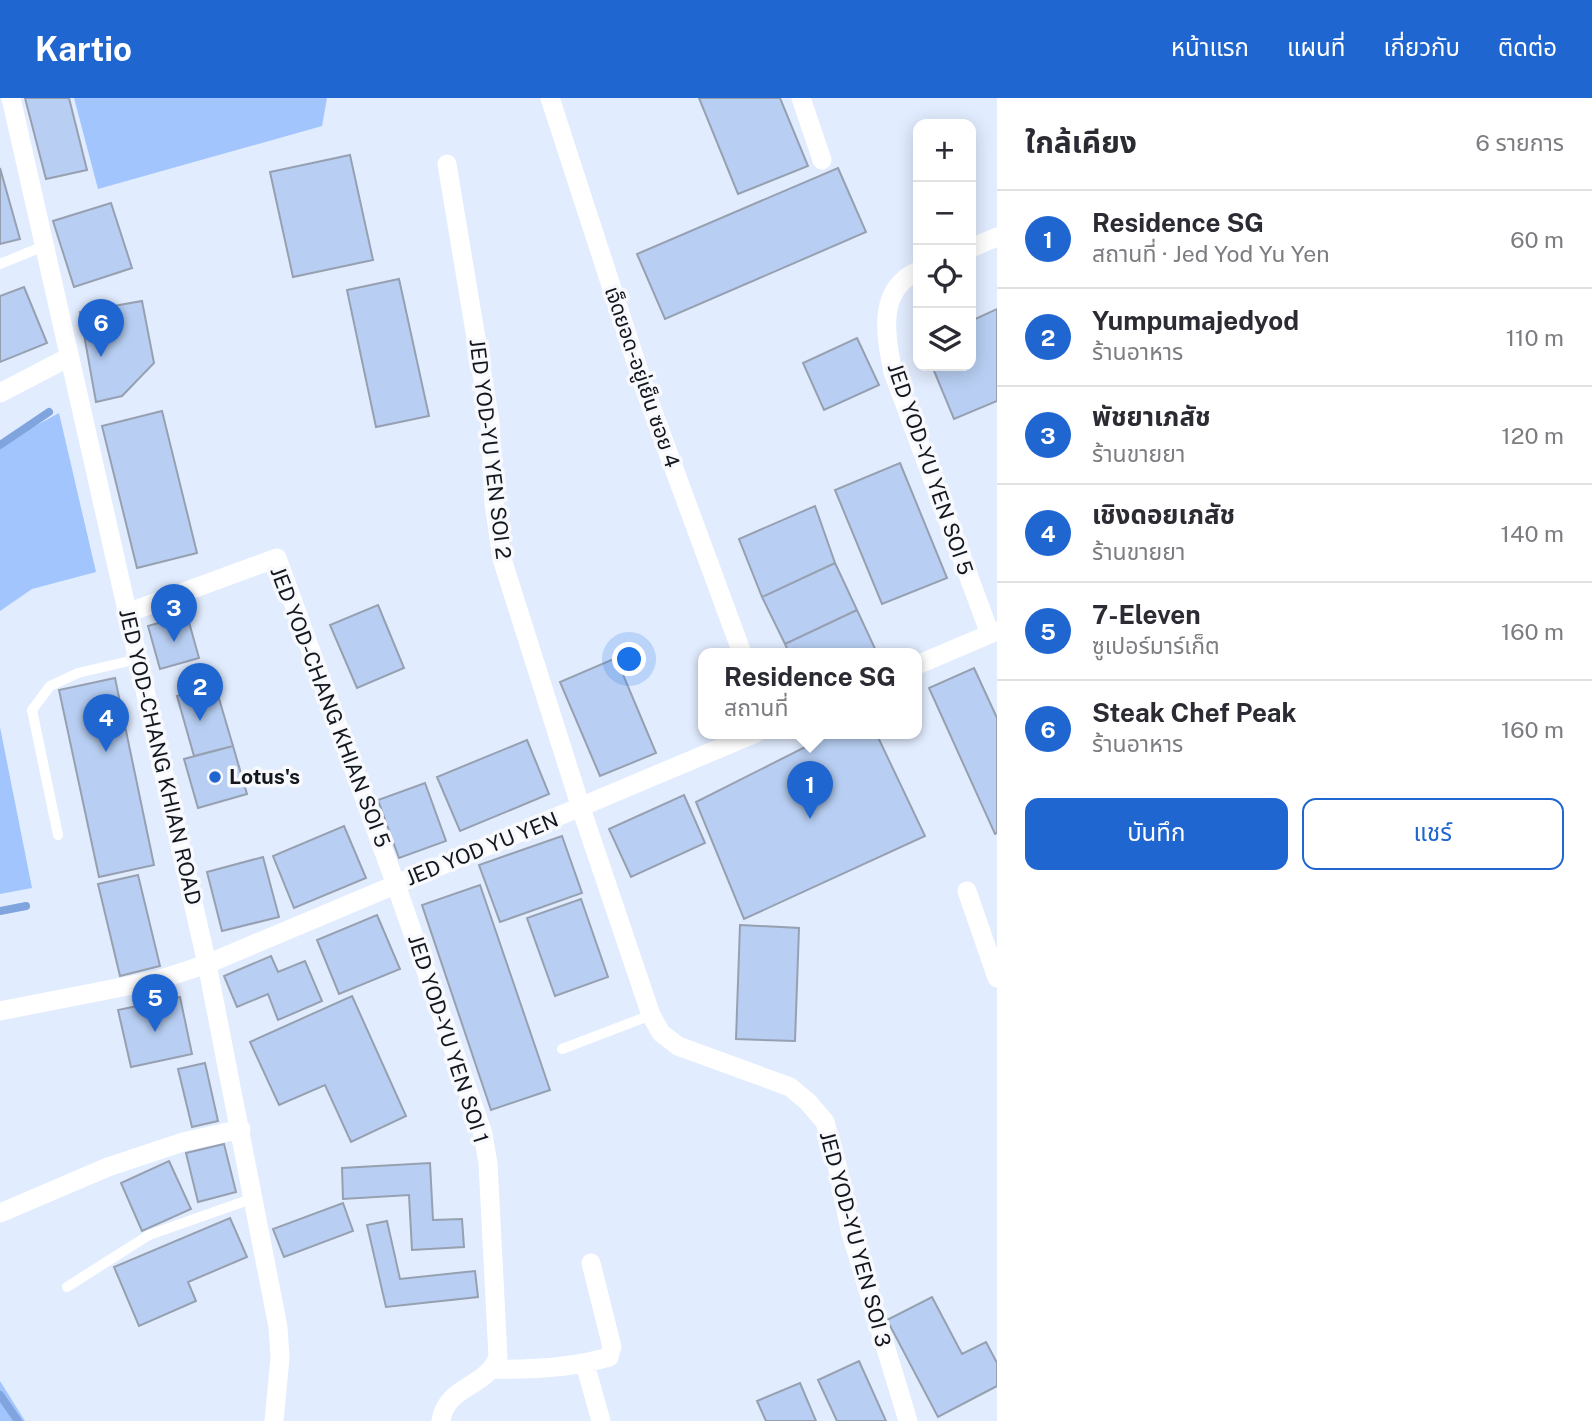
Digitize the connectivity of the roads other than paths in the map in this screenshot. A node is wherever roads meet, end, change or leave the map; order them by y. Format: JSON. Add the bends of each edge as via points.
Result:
{"nodes":[{"id":1,"x":11,"y":98,"type":"edge"},
{"id":2,"x":550,"y":98,"type":"edge"},
{"id":3,"x":801,"y":98,"type":"edge"},
{"id":4,"x":822,"y":160,"type":"dead end"},
{"id":5,"x":447,"y":164,"type":"dead end"},
{"id":6,"x":997,"y":237,"type":"edge"},
{"id":7,"x":44,"y":246,"type":"junction"},
{"id":8,"x":976,"y":246,"type":"edge"},
{"id":9,"x":0,"y":264,"type":"edge"},
{"id":10,"x":913,"y":274,"type":"edge"},
{"id":11,"x":69,"y":357,"type":"junction"},
{"id":12,"x":0,"y":393,"type":"edge"},
{"id":13,"x":128,"y":613,"type":"junction"},
{"id":14,"x":993,"y":633,"type":"edge"},
{"id":15,"x":739,"y":648,"type":"edge"},
{"id":16,"x":138,"y":659,"type":"junction"},
{"id":17,"x":922,"y":663,"type":"edge"},
{"id":18,"x":741,"y":739,"type":"edge"},
{"id":19,"x":581,"y":808,"type":"junction"},
{"id":20,"x":58,"y":835,"type":"dead end"},
{"id":21,"x":396,"y":884,"type":"junction"},
{"id":22,"x":967,"y":891,"type":"dead end"},
{"id":23,"x":207,"y":964,"type":"junction"},
{"id":24,"x":997,"y":978,"type":"edge"},
{"id":25,"x":0,"y":1011,"type":"edge"},
{"id":26,"x":651,"y":1015,"type":"junction"},
{"id":27,"x":562,"y":1049,"type":"dead end"},
{"id":28,"x":241,"y":1129,"type":"junction"},
{"id":29,"x":254,"y":1198,"type":"junction"},
{"id":30,"x":0,"y":1213,"type":"edge"},
{"id":31,"x":591,"y":1263,"type":"dead end"},
{"id":32,"x":67,"y":1287,"type":"dead end"},
{"id":33,"x":585,"y":1364,"type":"junction"},
{"id":34,"x":494,"y":1368,"type":"junction"},
{"id":35,"x":274,"y":1421,"type":"edge"},
{"id":36,"x":441,"y":1421,"type":"edge"},
{"id":37,"x":601,"y":1421,"type":"edge"},
{"id":38,"x":908,"y":1421,"type":"edge"}],
"edges":[{"from":1,"to":7,"type":"street","name":"JED YOD-CHANG KHIAN ROAD"},
{"from":2,"to":15,"type":"street","name":"เจ็ดยอด-อยู่เย็น ซอย 4","via":[[645,390]]},
{"from":3,"to":4,"type":"street"},
{"from":5,"to":19,"type":"street","name":"JED YOD-YU YEN SOI 2","via":[[490,422],[502,559]]},
{"from":6,"to":8,"type":"street"},
{"from":7,"to":9,"type":"lane"},
{"from":7,"to":11,"type":"street","name":"JED YOD-CHANG KHIAN ROAD"},
{"from":10,"to":14,"type":"street","name":"JED YOD-YU YEN SOI 5","via":[[894,290],[886,312],[893,372]]},
{"from":11,"to":12,"type":"street"},
{"from":11,"to":13,"type":"street","name":"JED YOD-CHANG KHIAN ROAD"},
{"from":13,"to":16,"type":"street","name":"JED YOD-CHANG KHIAN ROAD"},
{"from":13,"to":21,"type":"street","name":"JED YOD-CHANG KHIAN SOI 5","via":[[277,558]]},
{"from":14,"to":17,"type":"street"},
{"from":16,"to":20,"type":"lane","via":[[78,673],[50,686],[32,710]]},
{"from":16,"to":23,"type":"street","name":"JED YOD-CHANG KHIAN ROAD"},
{"from":18,"to":19,"type":"street","name":"JED YOD YU YEN"},
{"from":19,"to":21,"type":"street","name":"JED YOD YU YEN"},
{"from":19,"to":26,"type":"street","name":"JED YOD-YU YEN SOI 3"},
{"from":21,"to":23,"type":"street","name":"JED YOD YU YEN"},
{"from":21,"to":34,"type":"street","name":"JED YOD-YU YEN SOI 1","via":[[483,1134],[498,1357]]},
{"from":22,"to":24,"type":"street"},
{"from":23,"to":25,"type":"street","name":"JED YOD YU YEN","via":[[158,980]]},
{"from":23,"to":28,"type":"street","name":"JED YOD-CHANG KHIAN ROAD"},
{"from":26,"to":27,"type":"lane"},
{"from":26,"to":38,"type":"street","name":"JED YOD-YU YEN SOI 3","via":[[661,1033],[678,1046],[790,1087],[825,1122],[849,1230]]},
{"from":28,"to":29,"type":"street","name":"JED YOD-CHANG KHIAN ROAD"},
{"from":28,"to":30,"type":"street","via":[[108,1167]]},
{"from":29,"to":32,"type":"lane","via":[[149,1235]]},
{"from":29,"to":35,"type":"street","name":"JED YOD-CHANG KHIAN ROAD","via":[[281,1358]]},
{"from":31,"to":33,"type":"street","via":[[612,1347],[609,1357]]},
{"from":33,"to":34,"type":"street","via":[[537,1370]]},
{"from":33,"to":37,"type":"street"},
{"from":34,"to":36,"type":"street","via":[[452,1397],[443,1408]]}]}
